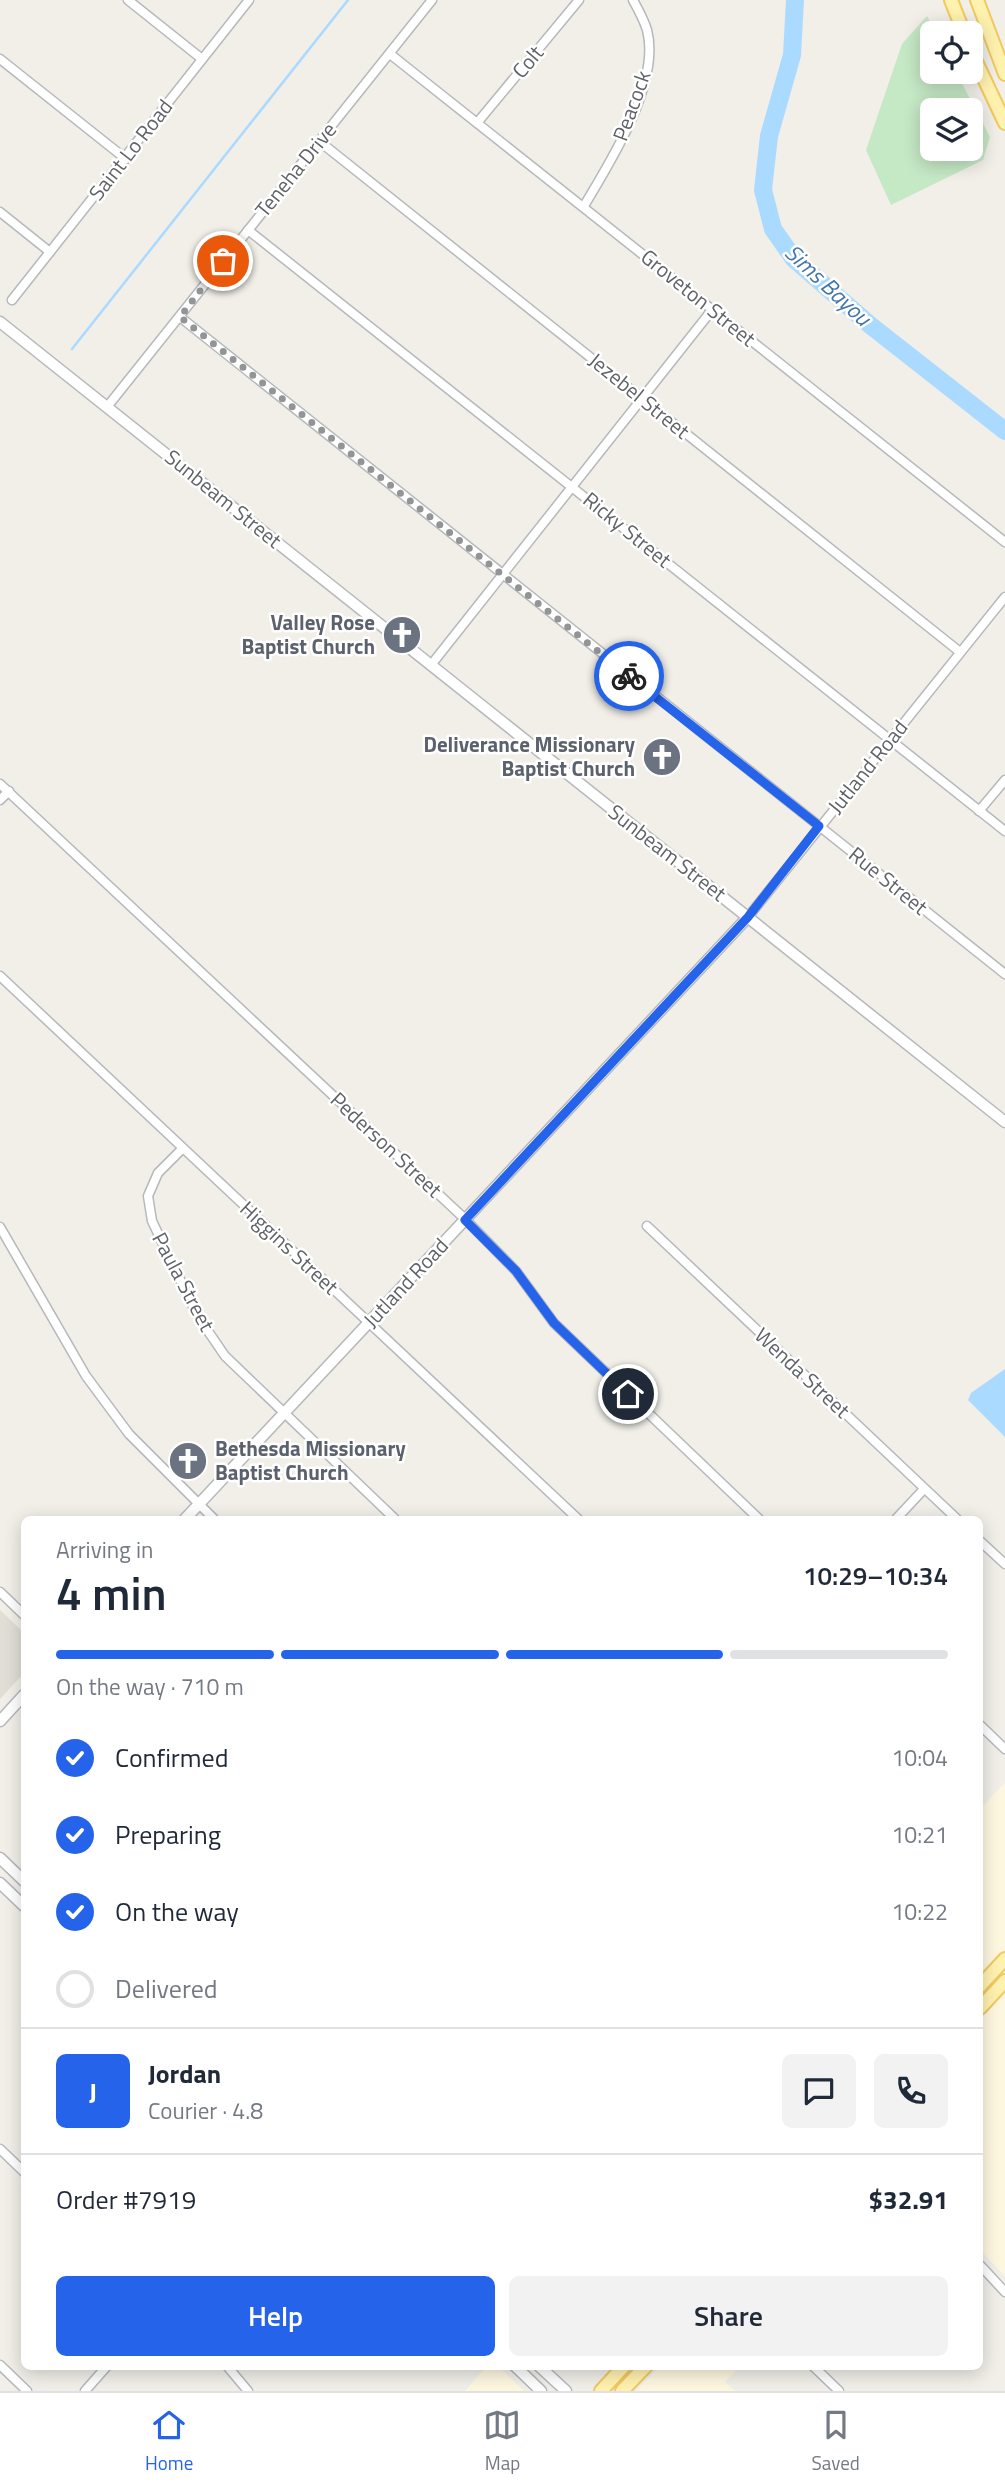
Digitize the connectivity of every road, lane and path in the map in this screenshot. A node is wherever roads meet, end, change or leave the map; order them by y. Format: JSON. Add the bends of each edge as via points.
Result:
{"nodes":[{"id":1,"x":128,"y":0,"type":"edge"},
{"id":2,"x":250,"y":0,"type":"edge"},
{"id":3,"x":432,"y":0,"type":"edge"},
{"id":4,"x":579,"y":0,"type":"edge"},
{"id":5,"x":633,"y":0,"type":"edge"},
{"id":6,"x":951,"y":0,"type":"edge"},
{"id":7,"x":976,"y":0,"type":"edge"},
{"id":8,"x":959,"y":21,"type":"edge"},
{"id":9,"x":390,"y":54,"type":"junction"},
{"id":10,"x":0,"y":59,"type":"edge"},
{"id":11,"x":202,"y":59,"type":"junction"},
{"id":12,"x":1005,"y":74,"type":"edge"},
{"id":13,"x":983,"y":76,"type":"edge"},
{"id":14,"x":1005,"y":122,"type":"edge"},
{"id":15,"x":477,"y":123,"type":"junction"},
{"id":16,"x":319,"y":141,"type":"junction"},
{"id":17,"x":125,"y":159,"type":"junction"},
{"id":18,"x":583,"y":206,"type":"junction"},
{"id":19,"x":0,"y":212,"type":"edge"},
{"id":20,"x":248,"y":230,"type":"junction"},
{"id":21,"x":50,"y":252,"type":"junction"},
{"id":22,"x":12,"y":300,"type":"dead end"},
{"id":23,"x":712,"y":310,"type":"junction"},
{"id":24,"x":180,"y":317,"type":"junction"},
{"id":25,"x":0,"y":322,"type":"edge"},
{"id":26,"x":641,"y":398,"type":"junction"},
{"id":27,"x":107,"y":407,"type":"junction"},
{"id":28,"x":570,"y":485,"type":"junction"},
{"id":29,"x":1005,"y":542,"type":"edge"},
{"id":30,"x":502,"y":572,"type":"junction"},
{"id":31,"x":1005,"y":597,"type":"edge"},
{"id":32,"x":960,"y":652,"type":"junction"},
{"id":33,"x":431,"y":665,"type":"junction"},
{"id":34,"x":889,"y":741,"type":"junction"},
{"id":35,"x":1005,"y":780,"type":"edge"},
{"id":36,"x":0,"y":784,"type":"edge"},
{"id":37,"x":9,"y":791,"type":"junction"},
{"id":38,"x":0,"y":800,"type":"edge"},
{"id":39,"x":979,"y":811,"type":"junction"},
{"id":40,"x":819,"y":826,"type":"junction"},
{"id":41,"x":1005,"y":831,"type":"edge"},
{"id":42,"x":748,"y":917,"type":"junction"},
{"id":43,"x":1005,"y":974,"type":"edge"},
{"id":44,"x":0,"y":976,"type":"edge"},
{"id":45,"x":1005,"y":1122,"type":"edge"},
{"id":46,"x":182,"y":1149,"type":"junction"},
{"id":47,"x":465,"y":1220,"type":"junction"},
{"id":48,"x":647,"y":1226,"type":"dead end"},
{"id":49,"x":0,"y":1227,"type":"edge"},
{"id":50,"x":368,"y":1322,"type":"junction"},
{"id":51,"x":284,"y":1414,"type":"junction"},
{"id":52,"x":925,"y":1489,"type":"junction"},
{"id":53,"x":199,"y":1505,"type":"junction"},
{"id":54,"x":188,"y":1516,"type":"edge"},
{"id":55,"x":211,"y":1516,"type":"edge"},
{"id":56,"x":392,"y":1516,"type":"edge"},
{"id":57,"x":575,"y":1516,"type":"edge"},
{"id":58,"x":756,"y":1516,"type":"edge"},
{"id":59,"x":899,"y":1516,"type":"edge"},
{"id":60,"x":954,"y":1516,"type":"edge"},
{"id":61,"x":983,"y":1544,"type":"edge"},
{"id":62,"x":1005,"y":1564,"type":"edge"},
{"id":63,"x":0,"y":1592,"type":"edge"},
{"id":64,"x":21,"y":1612,"type":"edge"},
{"id":65,"x":21,"y":1698,"type":"edge"},
{"id":66,"x":0,"y":1721,"type":"edge"},
{"id":67,"x":983,"y":1728,"type":"edge"},
{"id":68,"x":1005,"y":1749,"type":"edge"},
{"id":69,"x":0,"y":1858,"type":"edge"},
{"id":70,"x":21,"y":1878,"type":"edge"},
{"id":71,"x":0,"y":1883,"type":"edge"},
{"id":72,"x":21,"y":1903,"type":"edge"},
{"id":73,"x":1005,"y":1959,"type":"edge"},
{"id":74,"x":1005,"y":1981,"type":"edge"},
{"id":75,"x":983,"y":1983,"type":"edge"},
{"id":76,"x":983,"y":2005,"type":"edge"},
{"id":77,"x":0,"y":2149,"type":"edge"},
{"id":78,"x":21,"y":2169,"type":"edge"},
{"id":79,"x":983,"y":2269,"type":"edge"},
{"id":80,"x":1005,"y":2291,"type":"edge"},
{"id":81,"x":0,"y":2365,"type":"edge"},
{"id":82,"x":103,"y":2370,"type":"edge"},
{"id":83,"x":230,"y":2370,"type":"edge"},
{"id":84,"x":519,"y":2370,"type":"edge"},
{"id":85,"x":543,"y":2370,"type":"edge"},
{"id":86,"x":620,"y":2370,"type":"edge"},
{"id":87,"x":642,"y":2370,"type":"edge"},
{"id":88,"x":817,"y":2370,"type":"edge"},
{"id":89,"x":27,"y":2391,"type":"edge"},
{"id":90,"x":85,"y":2391,"type":"edge"},
{"id":91,"x":248,"y":2391,"type":"edge"},
{"id":92,"x":541,"y":2391,"type":"edge"},
{"id":93,"x":566,"y":2391,"type":"edge"},
{"id":94,"x":601,"y":2391,"type":"edge"},
{"id":95,"x":622,"y":2391,"type":"edge"},
{"id":96,"x":839,"y":2391,"type":"edge"}],
"edges":[{"from":1,"to":11,"type":"street"},
{"from":2,"to":11,"type":"street","name":"Saint Lo Road"},
{"from":3,"to":9,"type":"street","name":"Teneha Drive"},
{"from":4,"to":15,"type":"street","name":"Colt"},
{"from":5,"to":18,"type":"street","name":"Peacock","via":[[647,30],[650,59],[630,123]]},
{"from":6,"to":8,"type":"main road"},
{"from":7,"to":12,"type":"main road"},
{"from":9,"to":15,"type":"street","name":"Groveton Street"},
{"from":9,"to":16,"type":"street","name":"Teneha Drive"},
{"from":10,"to":17,"type":"street"},
{"from":11,"to":17,"type":"street","name":"Saint Lo Road"},
{"from":13,"to":14,"type":"main road"},
{"from":15,"to":18,"type":"street","name":"Groveton Street"},
{"from":16,"to":20,"type":"street","name":"Teneha Drive"},
{"from":16,"to":26,"type":"street","name":"Jezebel Street"},
{"from":17,"to":21,"type":"street","name":"Saint Lo Road"},
{"from":18,"to":23,"type":"street","name":"Groveton Street"},
{"from":19,"to":21,"type":"street"},
{"from":20,"to":24,"type":"street","name":"Teneha Drive"},
{"from":20,"to":28,"type":"street","name":"Ricky Street"},
{"from":21,"to":22,"type":"street","name":"Saint Lo Road"},
{"from":23,"to":26,"type":"street"},
{"from":23,"to":29,"type":"street","name":"Groveton Street"},
{"from":24,"to":27,"type":"street","name":"Teneha Drive"},
{"from":24,"to":30,"type":"street","name":"Rue Street"},
{"from":25,"to":27,"type":"street","name":"Sunbeam Street"},
{"from":26,"to":28,"type":"street"},
{"from":26,"to":32,"type":"street","name":"Jezebel Street"},
{"from":27,"to":33,"type":"street","name":"Sunbeam Street"},
{"from":28,"to":30,"type":"street"},
{"from":28,"to":34,"type":"street","name":"Ricky Street"},
{"from":30,"to":33,"type":"street"},
{"from":30,"to":40,"type":"street","name":"Rue Street"},
{"from":31,"to":32,"type":"street","name":"Jutland Road"},
{"from":32,"to":34,"type":"street","name":"Jutland Road"},
{"from":33,"to":42,"type":"street","name":"Sunbeam Street"},
{"from":34,"to":39,"type":"street","name":"Ricky Street"},
{"from":34,"to":40,"type":"street","name":"Jutland Road"},
{"from":35,"to":39,"type":"street"},
{"from":36,"to":37,"type":"street","name":"Pederson Street"},
{"from":37,"to":38,"type":"street"},
{"from":37,"to":47,"type":"street","name":"Pederson Street"},
{"from":39,"to":41,"type":"street","name":"Ricky Street"},
{"from":40,"to":42,"type":"street","name":"Jutland Road"},
{"from":40,"to":43,"type":"street","name":"Rue Street"},
{"from":42,"to":45,"type":"street","name":"Sunbeam Street"},
{"from":42,"to":47,"type":"street","name":"Jutland Road"},
{"from":44,"to":46,"type":"street","name":"Higgins Street"},
{"from":46,"to":50,"type":"street","name":"Higgins Street"},
{"from":46,"to":51,"type":"street","name":"Paula Street","via":[[158,1173],[148,1196],[152,1221],[197,1315],[225,1356]]},
{"from":47,"to":50,"type":"street","name":"Jutland Road"},
{"from":47,"to":58,"type":"street","name":"Pederson Street","via":[[516,1271],[554,1323]]},
{"from":48,"to":52,"type":"street","name":"Wenda Street"},
{"from":49,"to":53,"type":"street","via":[[86,1376],[129,1434]]},
{"from":50,"to":51,"type":"street","name":"Jutland Road"},
{"from":50,"to":57,"type":"street","name":"Higgins Street"},
{"from":51,"to":53,"type":"street","name":"Jutland Road"},
{"from":51,"to":56,"type":"street","name":"Paula Street"},
{"from":52,"to":59,"type":"street"},
{"from":52,"to":60,"type":"street","name":"Wenda Street"},
{"from":53,"to":54,"type":"street","name":"Jutland Road"},
{"from":53,"to":55,"type":"street"},
{"from":61,"to":62,"type":"street"},
{"from":63,"to":64,"type":"street"},
{"from":65,"to":66,"type":"street"},
{"from":67,"to":68,"type":"street"},
{"from":69,"to":70,"type":"street"},
{"from":71,"to":72,"type":"street"},
{"from":73,"to":75,"type":"main road"},
{"from":74,"to":76,"type":"main road"},
{"from":77,"to":78,"type":"street"},
{"from":79,"to":80,"type":"street"},
{"from":81,"to":89,"type":"street"},
{"from":82,"to":90,"type":"street"},
{"from":83,"to":91,"type":"street"},
{"from":84,"to":92,"type":"street"},
{"from":85,"to":93,"type":"street"},
{"from":86,"to":94,"type":"main road"},
{"from":87,"to":95,"type":"main road"},
{"from":88,"to":96,"type":"street"}]}
